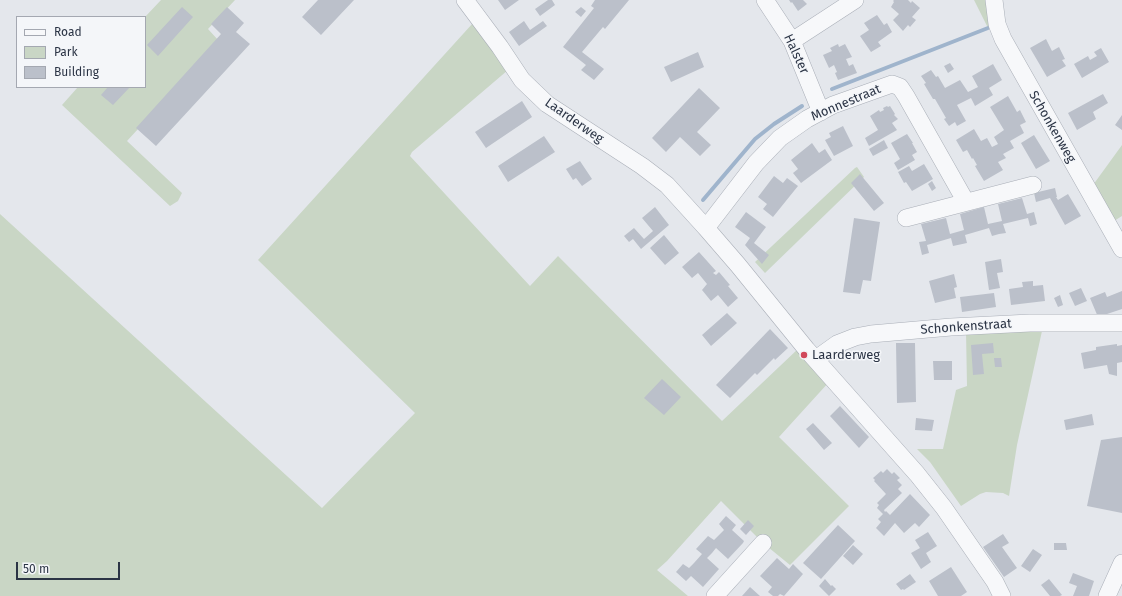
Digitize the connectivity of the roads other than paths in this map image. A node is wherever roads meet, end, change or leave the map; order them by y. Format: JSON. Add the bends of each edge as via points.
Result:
{"nodes":[{"id":1,"x":465,"y":0,"type":"edge"},
{"id":2,"x":765,"y":0,"type":"edge"},
{"id":3,"x":855,"y":0,"type":"edge"},
{"id":4,"x":994,"y":0,"type":"edge"},
{"id":5,"x":792,"y":41,"type":"junction"},
{"id":6,"x":821,"y":112,"type":"junction"},
{"id":7,"x":1033,"y":185,"type":"dead end"},
{"id":8,"x":966,"y":202,"type":"junction"},
{"id":9,"x":906,"y":218,"type":"dead end"},
{"id":10,"x":706,"y":228,"type":"junction"},
{"id":11,"x":1122,"y":249,"type":"edge"},
{"id":12,"x":1122,"y":323,"type":"edge"},
{"id":13,"x":816,"y":359,"type":"junction"},
{"id":14,"x":763,"y":543,"type":"dead end"},
{"id":15,"x":1122,"y":562,"type":"edge"},
{"id":16,"x":716,"y":596,"type":"edge"},
{"id":17,"x":1002,"y":596,"type":"edge"},
{"id":18,"x":1107,"y":596,"type":"edge"}],
"edges":[{"from":1,"to":10,"type":"street","name":"Laarderweg","via":[[522,80],[547,104],[667,185]]},
{"from":2,"to":5,"type":"street","name":"Halster"},
{"from":3,"to":5,"type":"street"},
{"from":4,"to":11,"type":"street","name":"Schonkenweg","via":[[1001,36]]},
{"from":5,"to":6,"type":"street","name":"Halster"},
{"from":6,"to":8,"type":"street","name":"Monnestraat","via":[[833,105],[892,84],[900,87]]},
{"from":6,"to":10,"type":"street","name":"Monnestraat","via":[[780,138],[756,163]]},
{"from":7,"to":8,"type":"street"},
{"from":8,"to":9,"type":"street"},
{"from":10,"to":13,"type":"street","name":"Laarderweg"},
{"from":12,"to":13,"type":"street","name":"Schonkenstraat","via":[[1030,323],[871,334],[837,344]]},
{"from":13,"to":17,"type":"street","name":"Laarderweg","via":[[944,508]]},
{"from":14,"to":16,"type":"street"},
{"from":15,"to":18,"type":"street"}]}
